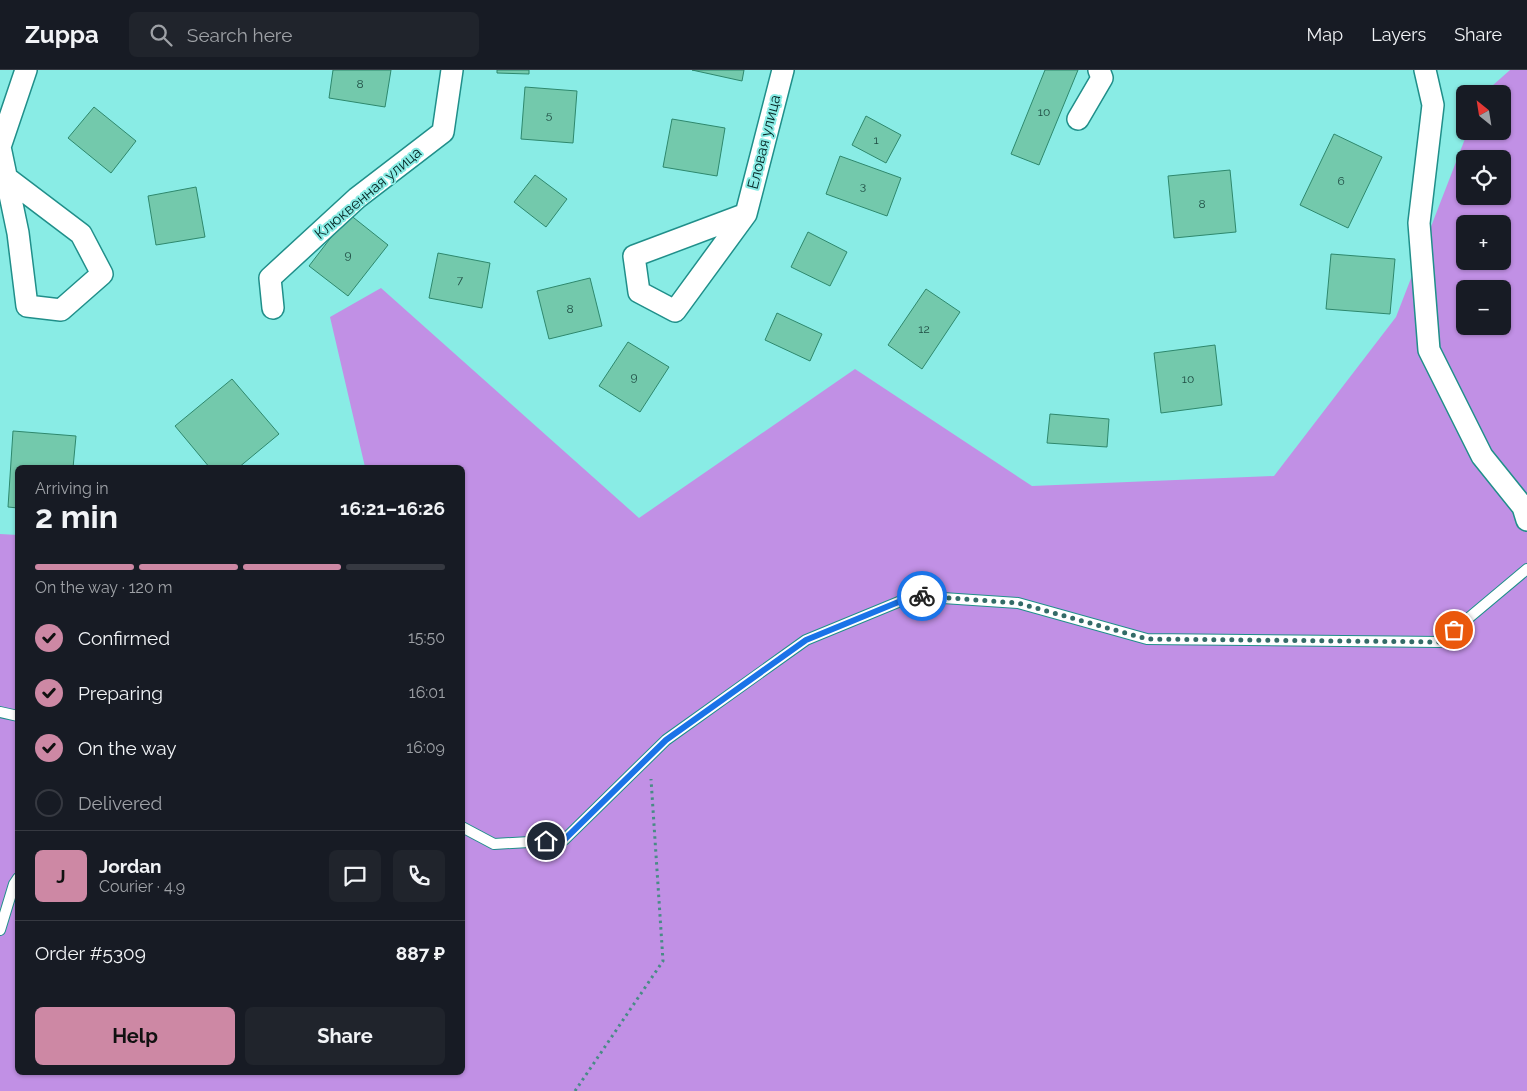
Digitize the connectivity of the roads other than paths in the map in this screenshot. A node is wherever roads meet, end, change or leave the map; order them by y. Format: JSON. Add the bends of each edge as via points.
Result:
{"nodes":[{"id":1,"x":26,"y":70,"type":"edge"},
{"id":2,"x":452,"y":70,"type":"edge"},
{"id":3,"x":783,"y":70,"type":"edge"},
{"id":4,"x":1099,"y":70,"type":"edge"},
{"id":5,"x":1425,"y":70,"type":"edge"},
{"id":6,"x":1078,"y":119,"type":"dead end"},
{"id":7,"x":7,"y":178,"type":"dead end"},
{"id":8,"x":746,"y":214,"type":"junction"},
{"id":9,"x":273,"y":308,"type":"dead end"},
{"id":10,"x":1527,"y":520,"type":"edge"},
{"id":11,"x":1527,"y":569,"type":"edge"},
{"id":12,"x":0,"y":712,"type":"edge"},
{"id":13,"x":15,"y":715,"type":"edge"},
{"id":14,"x":465,"y":829,"type":"edge"},
{"id":15,"x":15,"y":882,"type":"edge"},
{"id":16,"x":0,"y":930,"type":"edge"}],
"edges":[{"from":1,"to":7,"type":"street","via":[[0,147],[18,233],[27,306],[62,310],[102,274],[81,234]]},
{"from":2,"to":9,"type":"street","name":"Клюквенная улица","via":[[443,132],[357,198],[270,278]]},
{"from":3,"to":8,"type":"street","name":"Еловая улица"},
{"from":4,"to":6,"type":"street","via":[[1102,78]]},
{"from":5,"to":10,"type":"street","via":[[1433,105],[1419,223],[1429,350],[1482,456],[1523,507]]},
{"from":8,"to":8,"type":"street","name":"Еловая улица","via":[[634,256],[639,292],[675,311]]},
{"from":11,"to":14,"type":"lane","via":[[1440,642],[1147,639],[1018,603],[913,596],[806,640],[666,740],[564,840],[494,844]]},
{"from":12,"to":13,"type":"lane"},
{"from":15,"to":16,"type":"lane"}]}
